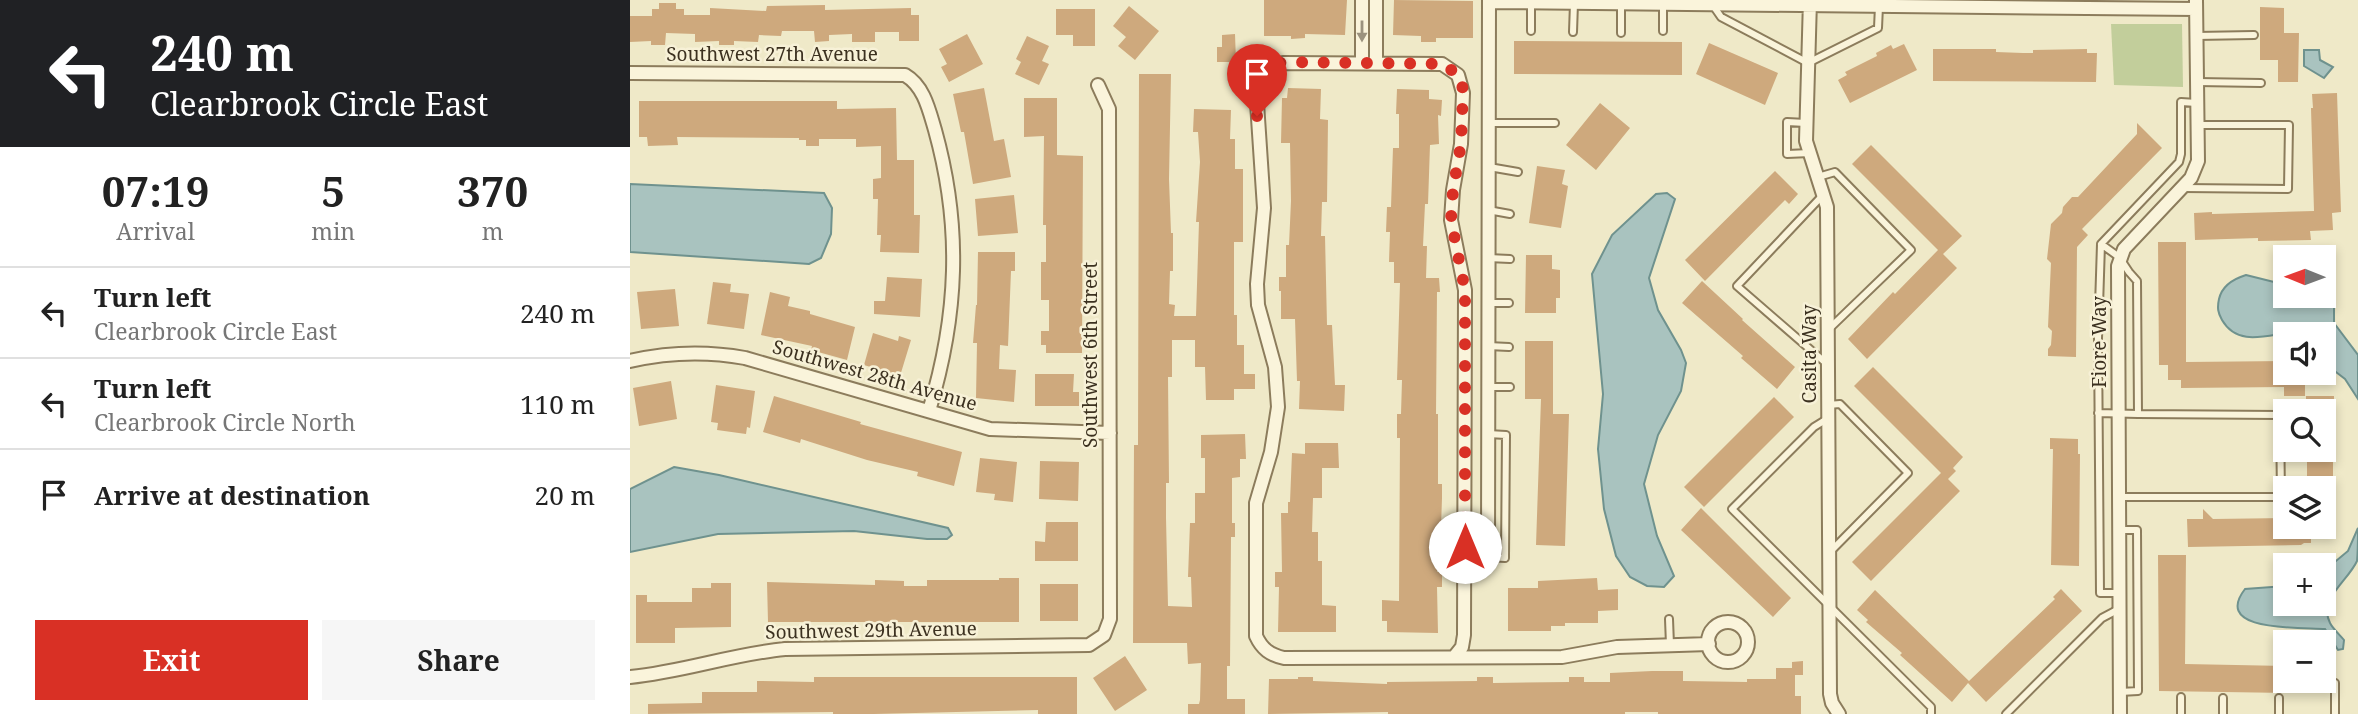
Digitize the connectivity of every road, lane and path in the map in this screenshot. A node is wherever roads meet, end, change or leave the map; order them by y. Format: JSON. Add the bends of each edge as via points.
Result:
{"nodes":[{"id":1,"x":1362,"y":0,"type":"edge"},
{"id":2,"x":1376,"y":0,"type":"edge"},
{"id":3,"x":1489,"y":1,"type":"edge"},
{"id":4,"x":1531,"y":2,"type":"junction"},
{"id":5,"x":1574,"y":3,"type":"junction"},
{"id":6,"x":1621,"y":3,"type":"junction"},
{"id":7,"x":1810,"y":3,"type":"edge"},
{"id":8,"x":1663,"y":4,"type":"junction"},
{"id":9,"x":1712,"y":4,"type":"junction"},
{"id":10,"x":2196,"y":4,"type":"edge"},
{"id":11,"x":1879,"y":6,"type":"junction"},
{"id":12,"x":1663,"y":31,"type":"dead end"},
{"id":13,"x":1531,"y":32,"type":"dead end"},
{"id":14,"x":1573,"y":32,"type":"dead end"},
{"id":15,"x":1621,"y":33,"type":"dead end"},
{"id":16,"x":2254,"y":35,"type":"dead end"},
{"id":17,"x":2196,"y":36,"type":"junction"},
{"id":18,"x":1369,"y":62,"type":"junction"},
{"id":19,"x":1808,"y":63,"type":"junction"},
{"id":20,"x":630,"y":73,"type":"edge"},
{"id":21,"x":2197,"y":82,"type":"junction"},
{"id":22,"x":2261,"y":83,"type":"dead end"},
{"id":23,"x":1098,"y":85,"type":"dead end"},
{"id":24,"x":2197,"y":103,"type":"junction"},
{"id":25,"x":1488,"y":123,"type":"junction"},
{"id":26,"x":1807,"y":123,"type":"junction"},
{"id":27,"x":1555,"y":124,"type":"dead end"},
{"id":28,"x":2197,"y":125,"type":"junction"},
{"id":29,"x":1810,"y":153,"type":"junction"},
{"id":30,"x":1489,"y":167,"type":"junction"},
{"id":31,"x":1518,"y":172,"type":"dead end"},
{"id":32,"x":1818,"y":177,"type":"junction"},
{"id":33,"x":2181,"y":188,"type":"junction"},
{"id":34,"x":1824,"y":195,"type":"junction"},
{"id":35,"x":1488,"y":210,"type":"junction"},
{"id":36,"x":1510,"y":214,"type":"dead end"},
{"id":37,"x":2101,"y":244,"type":"junction"},
{"id":38,"x":2119,"y":257,"type":"junction"},
{"id":39,"x":1488,"y":258,"type":"junction"},
{"id":40,"x":1510,"y":258,"type":"dead end"},
{"id":41,"x":1488,"y":303,"type":"junction"},
{"id":42,"x":1509,"y":303,"type":"dead end"},
{"id":43,"x":1828,"y":330,"type":"junction"},
{"id":44,"x":1488,"y":346,"type":"junction"},
{"id":45,"x":1509,"y":346,"type":"dead end"},
{"id":46,"x":630,"y":361,"type":"edge"},
{"id":47,"x":1828,"y":365,"type":"junction"},
{"id":48,"x":1488,"y":387,"type":"junction"},
{"id":49,"x":1510,"y":387,"type":"dead end"},
{"id":50,"x":929,"y":411,"type":"junction"},
{"id":51,"x":1828,"y":411,"type":"junction"},
{"id":52,"x":2118,"y":413,"type":"junction"},
{"id":53,"x":2098,"y":414,"type":"junction"},
{"id":54,"x":2138,"y":414,"type":"junction"},
{"id":55,"x":1110,"y":433,"type":"junction"},
{"id":56,"x":2119,"y":496,"type":"junction"},
{"id":57,"x":2119,"y":530,"type":"junction"},
{"id":58,"x":1829,"y":553,"type":"junction"},
{"id":59,"x":1488,"y":557,"type":"dead end"},
{"id":60,"x":2119,"y":593,"type":"junction"},
{"id":61,"x":1829,"y":606,"type":"junction"},
{"id":62,"x":2119,"y":609,"type":"junction"},
{"id":63,"x":1669,"y":620,"type":"dead end"},
{"id":64,"x":1108,"y":628,"type":"joint"},
{"id":65,"x":1709,"y":644,"type":"dead end"},
{"id":66,"x":1670,"y":645,"type":"junction"},
{"id":67,"x":1454,"y":657,"type":"junction"},
{"id":68,"x":630,"y":677,"type":"edge"},
{"id":69,"x":2120,"y":692,"type":"junction"},
{"id":70,"x":2335,"y":693,"type":"edge"},
{"id":71,"x":2181,"y":697,"type":"dead end"},
{"id":72,"x":2223,"y":698,"type":"dead end"},
{"id":73,"x":2279,"y":698,"type":"dead end"},
{"id":74,"x":1838,"y":712,"type":"edge"},
{"id":75,"x":1931,"y":714,"type":"edge"},
{"id":76,"x":2006,"y":714,"type":"edge"},
{"id":77,"x":2120,"y":714,"type":"edge"},
{"id":78,"x":2181,"y":714,"type":"edge"},
{"id":79,"x":2223,"y":714,"type":"edge"},
{"id":80,"x":2279,"y":714,"type":"edge"},
{"id":81,"x":2334,"y":714,"type":"edge"}],
"edges":[{"from":1,"to":18,"type":"street","one_way":true},
{"from":2,"to":18,"type":"street"},
{"from":3,"to":4,"type":"street"},
{"from":3,"to":25,"type":"street"},
{"from":4,"to":5,"type":"street"},
{"from":4,"to":13,"type":"lane"},
{"from":5,"to":6,"type":"street"},
{"from":5,"to":14,"type":"lane"},
{"from":6,"to":8,"type":"street"},
{"from":6,"to":15,"type":"lane"},
{"from":7,"to":9,"type":"street"},
{"from":7,"to":11,"type":"street"},
{"from":7,"to":19,"type":"street","name":"Casita Way"},
{"from":8,"to":9,"type":"street"},
{"from":8,"to":12,"type":"lane"},
{"from":9,"to":19,"type":"lane","via":[[1721,17]]},
{"from":10,"to":11,"type":"street"},
{"from":10,"to":17,"type":"street"},
{"from":11,"to":19,"type":"lane","via":[[1878,28]]},
{"from":16,"to":17,"type":"lane"},
{"from":17,"to":21,"type":"street"},
{"from":18,"to":67,"type":"street","via":[[1443,64],[1462,83],[1463,123],[1451,220],[1465,290],[1464,635]]},
{"from":18,"to":67,"type":"street","via":[[1283,62],[1266,70],[1256,88],[1264,208],[1258,305],[1275,367],[1278,407],[1256,503],[1256,636],[1266,651],[1284,657]]},
{"from":19,"to":26,"type":"street","name":"Casita Way"},
{"from":20,"to":50,"type":"street","name":"Southwest 27th Avenue","via":[[905,75],[913,79],[923,94],[942,156],[953,229],[949,327]]},
{"from":21,"to":22,"type":"lane"},
{"from":21,"to":24,"type":"street"},
{"from":23,"to":55,"type":"street","name":"Southwest 6th Street","via":[[1110,109]]},
{"from":24,"to":28,"type":"street"},
{"from":24,"to":37,"type":"lane","via":[[2180,102],[2179,162]]},
{"from":25,"to":27,"type":"lane"},
{"from":25,"to":30,"type":"street"},
{"from":26,"to":29,"type":"street","name":"Casita Way"},
{"from":26,"to":29,"type":"lane","via":[[1787,122],[1787,154]]},
{"from":28,"to":33,"type":"street","via":[[2196,170]]},
{"from":28,"to":33,"type":"lane","via":[[2289,125],[2288,189]]},
{"from":29,"to":32,"type":"street","name":"Casita Way"},
{"from":30,"to":31,"type":"lane"},
{"from":30,"to":35,"type":"street"},
{"from":32,"to":34,"type":"street","name":"Casita Way"},
{"from":32,"to":43,"type":"lane","via":[[1835,172],[1910,250]]},
{"from":33,"to":38,"type":"street"},
{"from":34,"to":43,"type":"street","name":"Casita Way"},
{"from":34,"to":47,"type":"lane","via":[[1737,286]]},
{"from":35,"to":36,"type":"lane"},
{"from":35,"to":39,"type":"street"},
{"from":37,"to":38,"type":"lane"},
{"from":37,"to":53,"type":"lane"},
{"from":38,"to":52,"type":"street","name":"Fiore Way"},
{"from":38,"to":54,"type":"lane","via":[[2137,281]]},
{"from":39,"to":40,"type":"lane"},
{"from":39,"to":41,"type":"street"},
{"from":41,"to":42,"type":"lane"},
{"from":41,"to":44,"type":"street"},
{"from":43,"to":47,"type":"street","name":"Casita Way"},
{"from":44,"to":45,"type":"lane"},
{"from":44,"to":48,"type":"street"},
{"from":46,"to":50,"type":"street","name":"Southwest 28th Avenue","via":[[676,353],[745,358]]},
{"from":47,"to":51,"type":"street","name":"Casita Way"},
{"from":48,"to":49,"type":"lane"},
{"from":48,"to":59,"type":"street"},
{"from":50,"to":55,"type":"street","name":"Southwest 28th Avenue","via":[[990,429]]},
{"from":51,"to":58,"type":"street","name":"Casita Way"},
{"from":51,"to":58,"type":"lane","via":[[1840,404],[1908,473]]},
{"from":51,"to":61,"type":"lane","via":[[1732,509]]},
{"from":52,"to":53,"type":"lane"},
{"from":52,"to":54,"type":"lane"},
{"from":52,"to":56,"type":"street","name":"Fiore Way"},
{"from":53,"to":60,"type":"lane","via":[[2100,593]]},
{"from":54,"to":56,"type":"lane","via":[[2280,415],[2281,497]]},
{"from":55,"to":64,"type":"street","name":"Southwest 6th Street"},
{"from":56,"to":57,"type":"street","name":"Fiore Way"},
{"from":57,"to":60,"type":"street","name":"Fiore Way"},
{"from":57,"to":69,"type":"lane","via":[[2137,530],[2138,678],[2138,691]]},
{"from":58,"to":61,"type":"street","name":"Casita Way"},
{"from":60,"to":62,"type":"street","name":"Fiore Way"},
{"from":61,"to":74,"type":"street","name":"Casita Way","via":[[1830,694]]},
{"from":61,"to":75,"type":"lane","via":[[1931,706]]},
{"from":62,"to":69,"type":"street","name":"Fiore Way"},
{"from":62,"to":76,"type":"lane","via":[[2102,618]]},
{"from":63,"to":66,"type":"lane"},
{"from":64,"to":68,"type":"street","name":"Southwest 29th Avenue","via":[[1089,645],[785,649]]},
{"from":65,"to":66,"type":"street"},
{"from":66,"to":67,"type":"street","via":[[1617,647],[1562,657]]},
{"from":69,"to":77,"type":"street","name":"Fiore Way"},
{"from":70,"to":81,"type":"lane"},
{"from":71,"to":78,"type":"lane"},
{"from":72,"to":79,"type":"lane"},
{"from":73,"to":80,"type":"lane"}]}
